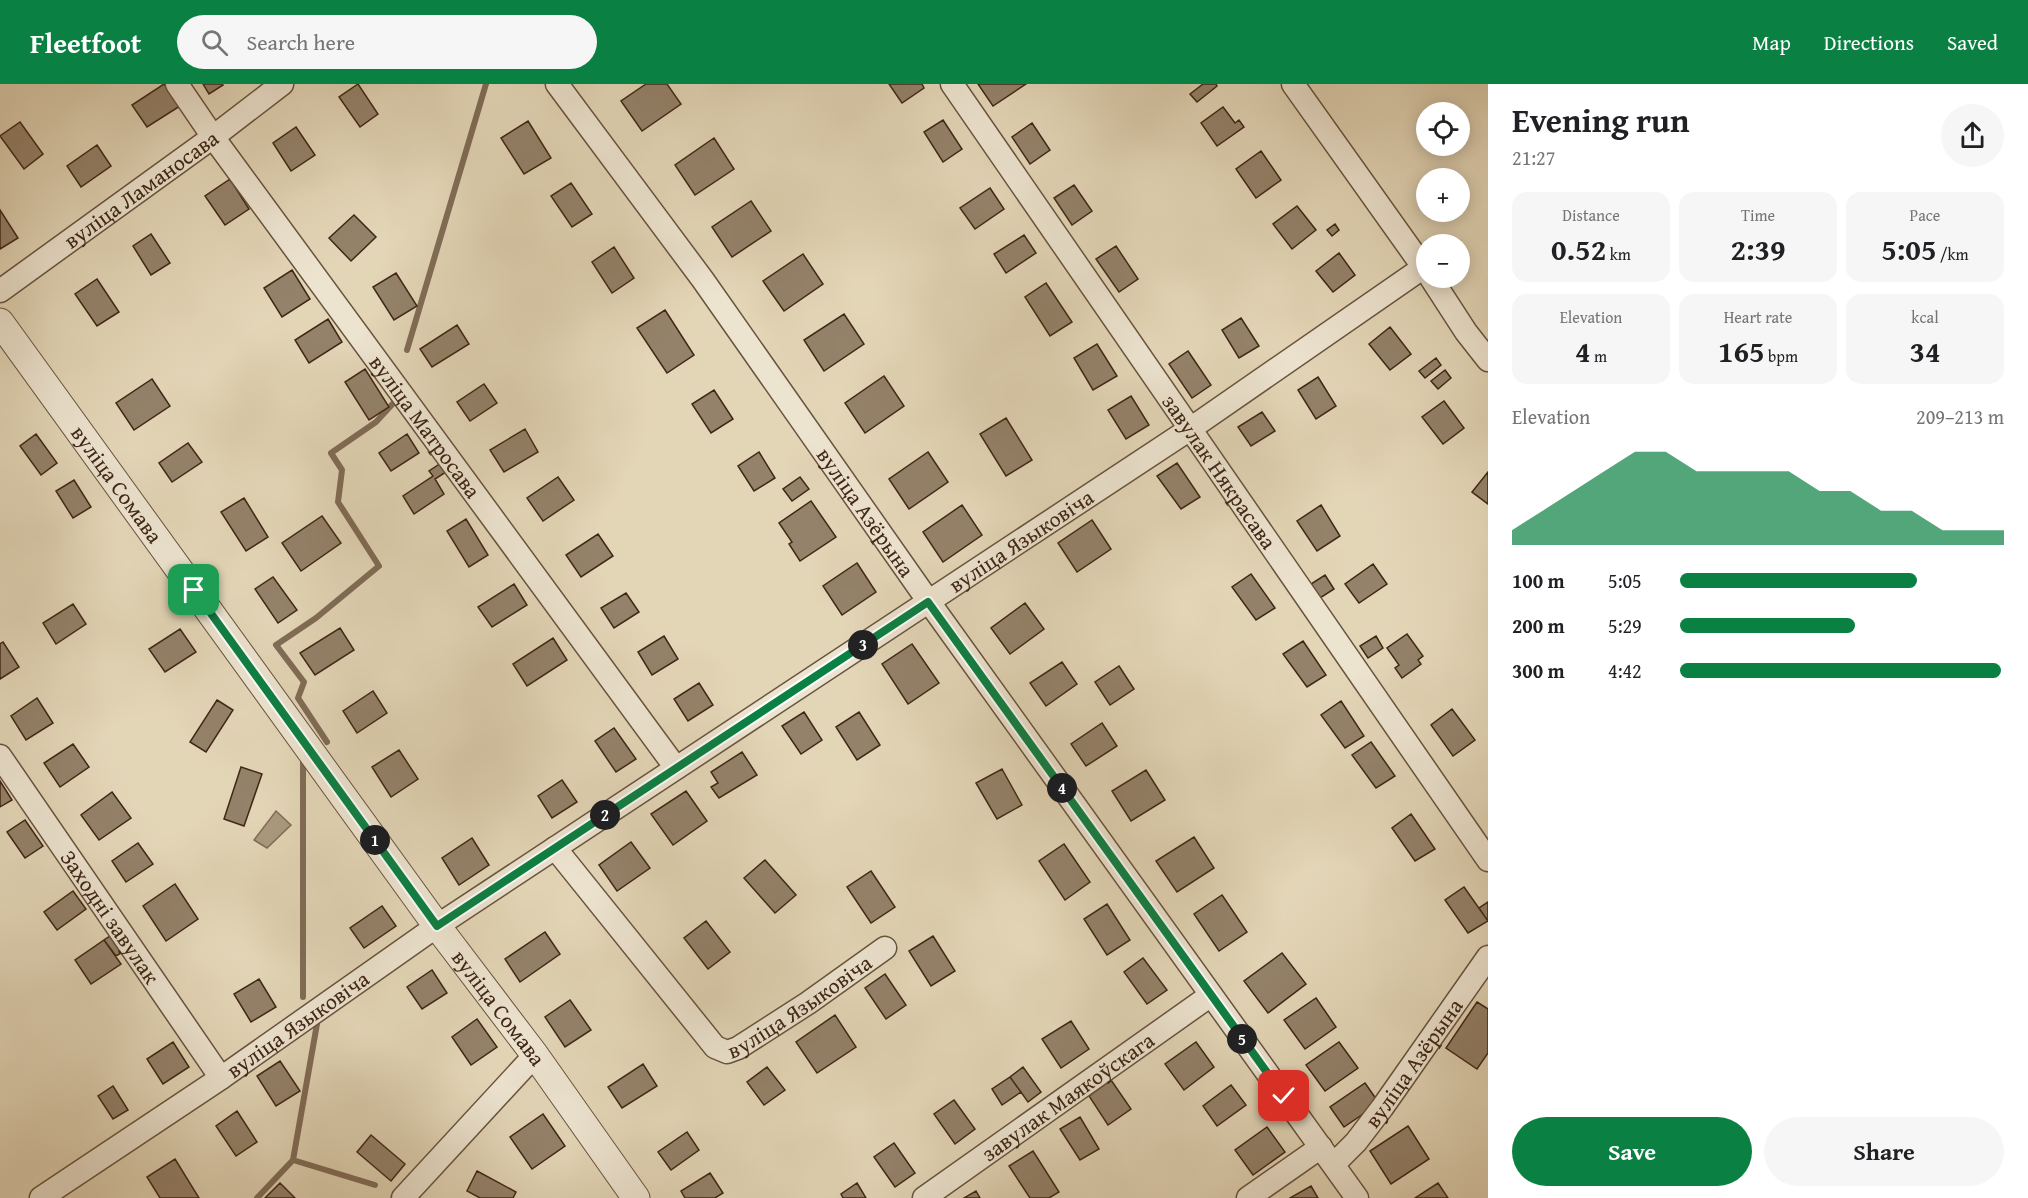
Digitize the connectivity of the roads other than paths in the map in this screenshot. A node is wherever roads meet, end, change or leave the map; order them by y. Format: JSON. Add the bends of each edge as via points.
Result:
{"nodes":[{"id":1,"x":177,"y":84,"type":"edge"},
{"id":2,"x":282,"y":84,"type":"edge"},
{"id":3,"x":557,"y":84,"type":"edge"},
{"id":4,"x":952,"y":84,"type":"edge"},
{"id":5,"x":1293,"y":84,"type":"edge"},
{"id":6,"x":213,"y":137,"type":"junction"},
{"id":7,"x":1416,"y":257,"type":"edge"},
{"id":8,"x":1416,"y":279,"type":"edge"},
{"id":9,"x":1437,"y":288,"type":"edge"},
{"id":10,"x":0,"y":291,"type":"edge"},
{"id":11,"x":0,"y":322,"type":"edge"},
{"id":12,"x":1488,"y":360,"type":"edge"},
{"id":13,"x":1190,"y":429,"type":"junction"},
{"id":14,"x":928,"y":602,"type":"junction"},
{"id":15,"x":0,"y":756,"type":"edge"},
{"id":16,"x":676,"y":768,"type":"junction"},
{"id":17,"x":555,"y":848,"type":"junction"},
{"id":18,"x":1488,"y":860,"type":"edge"},
{"id":19,"x":437,"y":926,"type":"junction"},
{"id":20,"x":885,"y":948,"type":"dead end"},
{"id":21,"x":1488,"y":957,"type":"edge"},
{"id":22,"x":1211,"y":995,"type":"junction"},
{"id":23,"x":535,"y":1055,"type":"junction"},
{"id":24,"x":221,"y":1078,"type":"junction"},
{"id":25,"x":1328,"y":1156,"type":"junction"},
{"id":26,"x":41,"y":1198,"type":"edge"},
{"id":27,"x":403,"y":1198,"type":"edge"},
{"id":28,"x":636,"y":1198,"type":"edge"},
{"id":29,"x":924,"y":1198,"type":"edge"},
{"id":30,"x":1248,"y":1198,"type":"edge"},
{"id":31,"x":1357,"y":1198,"type":"edge"}],
"edges":[{"from":1,"to":6,"type":"street","name":"вуліца Матросава"},
{"from":2,"to":6,"type":"street","name":"вуліца Ламаносава"},
{"from":3,"to":14,"type":"street","name":"вуліца Азёрына","via":[[703,280]]},
{"from":4,"to":13,"type":"street","name":"завулак Някрасава"},
{"from":5,"to":7,"type":"street"},
{"from":6,"to":10,"type":"street","name":"вуліца Ламаносава"},
{"from":6,"to":16,"type":"street","name":"вуліца Матросава"},
{"from":8,"to":13,"type":"street","name":"вуліца Языковіча"},
{"from":9,"to":12,"type":"street"},
{"from":11,"to":19,"type":"street","name":"вуліца Сомава"},
{"from":13,"to":14,"type":"street","name":"вуліца Языковіча"},
{"from":13,"to":18,"type":"street","name":"завулак Някрасава"},
{"from":14,"to":16,"type":"street","name":"вуліца Языковіча"},
{"from":14,"to":22,"type":"street","name":"вуліца Азёрына"},
{"from":15,"to":24,"type":"street","name":"Заходні завулак"},
{"from":16,"to":17,"type":"street","name":"вуліца Языковіча"},
{"from":17,"to":19,"type":"street","name":"вуліца Языковіча"},
{"from":17,"to":20,"type":"street","name":"вуліца Языковіча","via":[[715,1047],[727,1052],[808,1003]]},
{"from":19,"to":23,"type":"street","name":"вуліца Сомава"},
{"from":19,"to":24,"type":"street","name":"вуліца Языковіча"},
{"from":21,"to":25,"type":"street","name":"вуліца Азёрына","via":[[1356,1142]]},
{"from":22,"to":25,"type":"street","name":"вуліца Азёрына"},
{"from":22,"to":29,"type":"street","name":"завулак Маякоўскага"},
{"from":23,"to":27,"type":"street"},
{"from":23,"to":28,"type":"street","name":"вуліца Сомава"},
{"from":24,"to":26,"type":"street","name":"вуліца Языковіча"},
{"from":25,"to":30,"type":"street","name":"вуліца Азёрына"},
{"from":25,"to":31,"type":"street","name":"вуліца Азёрына"}]}
